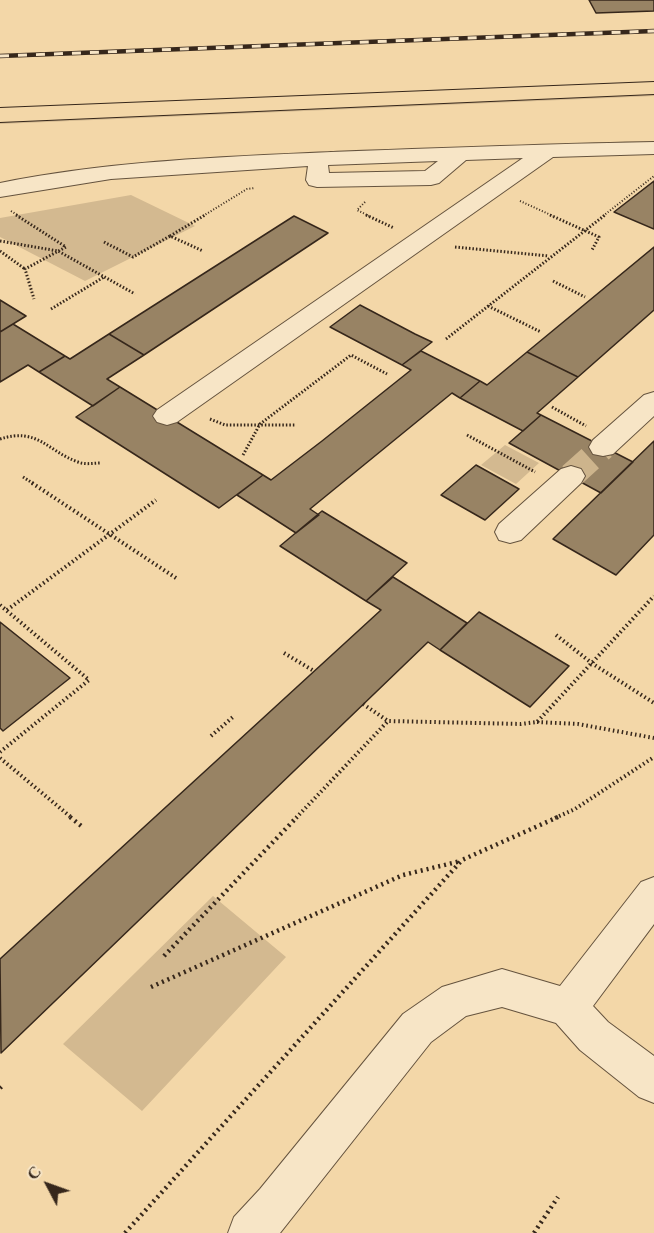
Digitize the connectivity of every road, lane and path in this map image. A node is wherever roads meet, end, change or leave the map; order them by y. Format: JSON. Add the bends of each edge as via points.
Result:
{"nodes":[{"id":1,"x":654,"y":88,"type":"edge"},
{"id":2,"x":654,"y":105,"type":"edge"},
{"id":3,"x":0,"y":115,"type":"edge"},
{"id":4,"x":0,"y":131,"type":"edge"},
{"id":5,"x":654,"y":148,"type":"edge"},
{"id":6,"x":549,"y":150,"type":"junction"},
{"id":7,"x":654,"y":176,"type":"edge"},
{"id":8,"x":258,"y":187,"type":"dead end"},
{"id":9,"x":3,"y":199,"type":"edge"},
{"id":10,"x":516,"y":200,"type":"dead end"},
{"id":11,"x":363,"y":213,"type":"dead end"},
{"id":12,"x":584,"y":229,"type":"junction"},
{"id":13,"x":170,"y":236,"type":"junction"},
{"id":14,"x":420,"y":240,"type":"junction"},
{"id":15,"x":0,"y":241,"type":"edge"},
{"id":16,"x":104,"y":242,"type":"dead end"},
{"id":17,"x":592,"y":250,"type":"dead end"},
{"id":18,"x":0,"y":251,"type":"edge"},
{"id":19,"x":58,"y":251,"type":"junction"},
{"id":20,"x":203,"y":251,"type":"dead end"},
{"id":21,"x":550,"y":256,"type":"junction"},
{"id":22,"x":25,"y":269,"type":"junction"},
{"id":23,"x":104,"y":277,"type":"junction"},
{"id":24,"x":553,"y":281,"type":"dead end"},
{"id":25,"x":135,"y":294,"type":"dead end"},
{"id":26,"x":585,"y":297,"type":"dead end"},
{"id":27,"x":34,"y":299,"type":"dead end"},
{"id":28,"x":488,"y":306,"type":"junction"},
{"id":29,"x":51,"y":309,"type":"dead end"},
{"id":30,"x":542,"y":332,"type":"dead end"},
{"id":31,"x":446,"y":339,"type":"dead end"},
{"id":32,"x":387,"y":374,"type":"dead end"},
{"id":33,"x":654,"y":401,"type":"edge"},
{"id":34,"x":552,"y":407,"type":"dead end"},
{"id":35,"x":167,"y":416,"type":"dead end"},
{"id":36,"x":208,"y":418,"type":"dead end"},
{"id":37,"x":260,"y":424,"type":"junction"},
{"id":38,"x":294,"y":425,"type":"dead end"},
{"id":39,"x":467,"y":435,"type":"dead end"},
{"id":40,"x":0,"y":439,"type":"edge"},
{"id":41,"x":607,"y":443,"type":"joint"},
{"id":42,"x":243,"y":455,"type":"dead end"},
{"id":43,"x":100,"y":463,"type":"dead end"},
{"id":44,"x":23,"y":477,"type":"dead end"},
{"id":45,"x":565,"y":481,"type":"joint"},
{"id":46,"x":156,"y":500,"type":"dead end"},
{"id":47,"x":510,"y":532,"type":"dead end"},
{"id":48,"x":109,"y":534,"type":"junction"},
{"id":49,"x":176,"y":579,"type":"dead end"},
{"id":50,"x":654,"y":596,"type":"edge"},
{"id":51,"x":0,"y":605,"type":"edge"},
{"id":52,"x":7,"y":610,"type":"junction"},
{"id":53,"x":556,"y":635,"type":"dead end"},
{"id":54,"x":284,"y":653,"type":"dead end"},
{"id":55,"x":593,"y":664,"type":"junction"},
{"id":56,"x":314,"y":671,"type":"dead end"},
{"id":57,"x":654,"y":703,"type":"edge"},
{"id":58,"x":363,"y":704,"type":"dead end"},
{"id":59,"x":233,"y":717,"type":"dead end"},
{"id":60,"x":388,"y":721,"type":"junction"},
{"id":61,"x":537,"y":722,"type":"junction"},
{"id":62,"x":211,"y":736,"type":"dead end"},
{"id":63,"x":654,"y":738,"type":"edge"},
{"id":64,"x":0,"y":752,"type":"edge"},
{"id":65,"x":654,"y":757,"type":"edge"},
{"id":66,"x":0,"y":758,"type":"edge"},
{"id":67,"x":84,"y":828,"type":"dead end"},
{"id":68,"x":462,"y":860,"type":"junction"},
{"id":69,"x":654,"y":894,"type":"edge"},
{"id":70,"x":164,"y":956,"type":"dead end"},
{"id":71,"x":151,"y":987,"type":"dead end"},
{"id":72,"x":568,"y":1008,"type":"junction"},
{"id":73,"x":654,"y":1082,"type":"edge"},
{"id":74,"x":558,"y":1197,"type":"dead end"},
{"id":75,"x":125,"y":1233,"type":"edge"},
{"id":76,"x":250,"y":1233,"type":"edge"},
{"id":77,"x":534,"y":1233,"type":"edge"}],
"edges":[{"from":1,"to":3,"type":"main road"},
{"from":2,"to":4,"type":"main road"},
{"from":5,"to":6,"type":"street"},
{"from":6,"to":9,"type":"street","via":[[461,153],[431,178],[386,180],[317,180],[319,159],[171,166],[40,181]]},
{"from":6,"to":14,"type":"street"},
{"from":7,"to":12,"type":"path"},
{"from":8,"to":13,"type":"path","via":[[247,189]]},
{"from":9,"to":19,"type":"path","via":[[66,247]]},
{"from":10,"to":12,"type":"path"},
{"from":11,"to":14,"type":"path"},
{"from":12,"to":17,"type":"path","via":[[599,237]]},
{"from":12,"to":21,"type":"path"},
{"from":13,"to":16,"type":"path","via":[[133,257]]},
{"from":13,"to":20,"type":"path"},
{"from":14,"to":21,"type":"path","via":[[432,245]]},
{"from":14,"to":35,"type":"street"},
{"from":15,"to":19,"type":"path"},
{"from":18,"to":22,"type":"path"},
{"from":19,"to":22,"type":"path"},
{"from":19,"to":23,"type":"path"},
{"from":21,"to":28,"type":"path"},
{"from":22,"to":27,"type":"path"},
{"from":23,"to":25,"type":"path"},
{"from":23,"to":29,"type":"path"},
{"from":24,"to":26,"type":"path"},
{"from":28,"to":30,"type":"path"},
{"from":28,"to":31,"type":"path"},
{"from":32,"to":37,"type":"path","via":[[351,355]]},
{"from":33,"to":41,"type":"street"},
{"from":34,"to":41,"type":"path"},
{"from":36,"to":37,"type":"path","via":[[225,425]]},
{"from":37,"to":38,"type":"path"},
{"from":37,"to":42,"type":"path"},
{"from":39,"to":45,"type":"path"},
{"from":40,"to":43,"type":"path","via":[[9,435],[38,437],[79,463]]},
{"from":44,"to":48,"type":"path"},
{"from":45,"to":47,"type":"street"},
{"from":46,"to":48,"type":"path"},
{"from":48,"to":49,"type":"path"},
{"from":48,"to":52,"type":"path"},
{"from":50,"to":55,"type":"path"},
{"from":51,"to":52,"type":"path"},
{"from":52,"to":64,"type":"path","via":[[89,680]]},
{"from":53,"to":55,"type":"path"},
{"from":54,"to":56,"type":"path"},
{"from":55,"to":57,"type":"path"},
{"from":55,"to":61,"type":"path"},
{"from":58,"to":60,"type":"path"},
{"from":59,"to":62,"type":"path"},
{"from":60,"to":61,"type":"path"},
{"from":60,"to":70,"type":"path"},
{"from":61,"to":63,"type":"path","via":[[578,724]]},
{"from":65,"to":68,"type":"path","via":[[575,809]]},
{"from":66,"to":67,"type":"path"},
{"from":68,"to":71,"type":"path","via":[[403,874]]},
{"from":68,"to":75,"type":"path"},
{"from":69,"to":72,"type":"street"},
{"from":72,"to":73,"type":"street","via":[[594,1035]]},
{"from":72,"to":76,"type":"street","via":[[502,988],[456,1000],[417,1028]]},
{"from":74,"to":77,"type":"path"}]}
